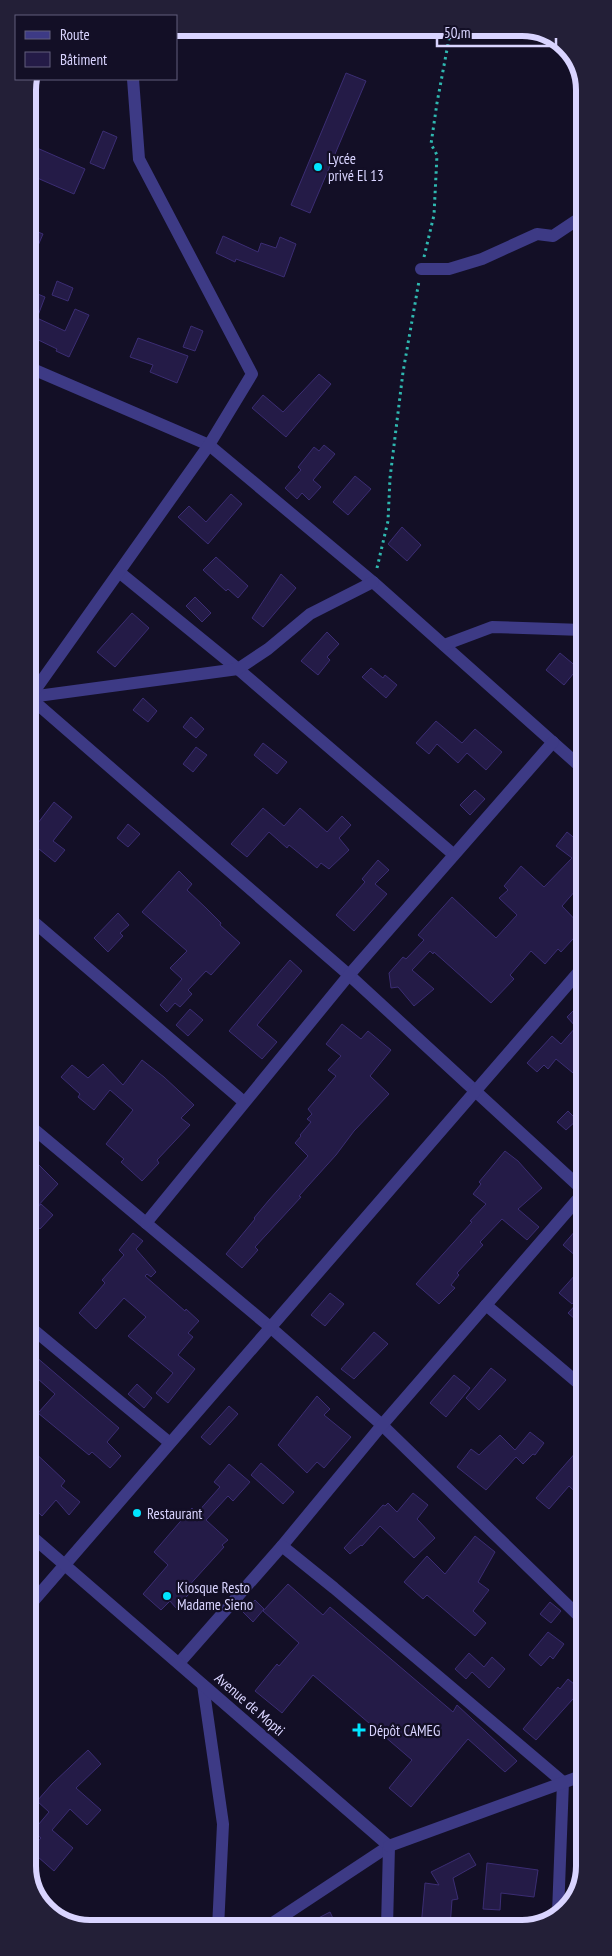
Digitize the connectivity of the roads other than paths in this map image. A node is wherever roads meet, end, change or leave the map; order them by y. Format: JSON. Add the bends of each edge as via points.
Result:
{"nodes":[{"id":1,"x":133,"y":80,"type":"edge"},
{"id":2,"x":576,"y":221,"type":"edge"},
{"id":3,"x":421,"y":269,"type":"road end"},
{"id":4,"x":36,"y":370,"type":"edge"},
{"id":5,"x":209,"y":445,"type":"junction"},
{"id":6,"x":119,"y":572,"type":"junction"},
{"id":7,"x":373,"y":582,"type":"junction"},
{"id":8,"x":576,"y":630,"type":"edge"},
{"id":9,"x":444,"y":645,"type":"junction"},
{"id":10,"x":238,"y":669,"type":"junction"},
{"id":11,"x":36,"y":688,"type":"edge"},
{"id":12,"x":36,"y":697,"type":"edge"},
{"id":13,"x":36,"y":704,"type":"edge"},
{"id":14,"x":554,"y":742,"type":"junction"},
{"id":15,"x":576,"y":762,"type":"edge"},
{"id":16,"x":453,"y":854,"type":"junction"},
{"id":17,"x":36,"y":924,"type":"edge"},
{"id":18,"x":349,"y":975,"type":"junction"},
{"id":19,"x":576,"y":976,"type":"edge"},
{"id":20,"x":476,"y":1090,"type":"junction"},
{"id":21,"x":244,"y":1102,"type":"junction"},
{"id":22,"x":36,"y":1131,"type":"edge"},
{"id":23,"x":576,"y":1184,"type":"edge"},
{"id":24,"x":576,"y":1200,"type":"edge"},
{"id":25,"x":146,"y":1223,"type":"junction"},
{"id":26,"x":486,"y":1305,"type":"junction"},
{"id":27,"x":270,"y":1328,"type":"junction"},
{"id":28,"x":36,"y":1332,"type":"edge"},
{"id":29,"x":576,"y":1381,"type":"edge"},
{"id":30,"x":382,"y":1425,"type":"junction"},
{"id":31,"x":170,"y":1443,"type":"junction"},
{"id":32,"x":36,"y":1540,"type":"edge"},
{"id":33,"x":282,"y":1546,"type":"junction"},
{"id":34,"x":65,"y":1565,"type":"junction"},
{"id":35,"x":36,"y":1598,"type":"edge"},
{"id":36,"x":576,"y":1613,"type":"edge"},
{"id":37,"x":179,"y":1664,"type":"junction"},
{"id":38,"x":203,"y":1685,"type":"junction"},
{"id":39,"x":576,"y":1778,"type":"edge"},
{"id":40,"x":563,"y":1782,"type":"junction"},
{"id":41,"x":389,"y":1846,"type":"junction"},
{"id":42,"x":558,"y":1905,"type":"edge"},
{"id":43,"x":218,"y":1920,"type":"edge"},
{"id":44,"x":277,"y":1920,"type":"edge"},
{"id":45,"x":387,"y":1920,"type":"edge"}],
"edges":[{"from":1,"to":5,"type":"street","via":[[139,159],[252,374]]},
{"from":2,"to":3,"type":"street","via":[[553,236],[537,234],[482,259],[449,269]]},
{"from":4,"to":5,"type":"street"},
{"from":5,"to":6,"type":"street"},
{"from":5,"to":7,"type":"street"},
{"from":6,"to":10,"type":"street"},
{"from":6,"to":11,"type":"street"},
{"from":7,"to":9,"type":"street"},
{"from":7,"to":10,"type":"street","via":[[310,614]]},
{"from":8,"to":9,"type":"street","via":[[492,627]]},
{"from":9,"to":14,"type":"street"},
{"from":10,"to":12,"type":"street"},
{"from":10,"to":16,"type":"street"},
{"from":13,"to":18,"type":"street"},
{"from":14,"to":15,"type":"street"},
{"from":14,"to":16,"type":"street"},
{"from":16,"to":18,"type":"street"},
{"from":17,"to":21,"type":"street"},
{"from":18,"to":20,"type":"street"},
{"from":18,"to":21,"type":"street"},
{"from":19,"to":20,"type":"street"},
{"from":20,"to":23,"type":"street"},
{"from":20,"to":27,"type":"street"},
{"from":21,"to":25,"type":"street"},
{"from":22,"to":25,"type":"street"},
{"from":24,"to":26,"type":"street"},
{"from":25,"to":27,"type":"street"},
{"from":26,"to":29,"type":"street"},
{"from":26,"to":30,"type":"street"},
{"from":27,"to":30,"type":"street"},
{"from":27,"to":31,"type":"street"},
{"from":28,"to":31,"type":"street"},
{"from":30,"to":33,"type":"street"},
{"from":30,"to":36,"type":"street"},
{"from":31,"to":34,"type":"street"},
{"from":32,"to":34,"type":"street","name":"Avenue de Mopti"},
{"from":33,"to":37,"type":"street"},
{"from":33,"to":40,"type":"street"},
{"from":34,"to":35,"type":"street"},
{"from":34,"to":37,"type":"street","name":"Avenue de Mopti"},
{"from":37,"to":38,"type":"street","name":"Avenue de Mopti"},
{"from":38,"to":41,"type":"street","name":"Avenue de Mopti"},
{"from":38,"to":43,"type":"street","via":[[223,1824]]},
{"from":39,"to":40,"type":"street"},
{"from":40,"to":41,"type":"street"},
{"from":40,"to":42,"type":"street"},
{"from":41,"to":44,"type":"street"},
{"from":41,"to":45,"type":"street"}]}
